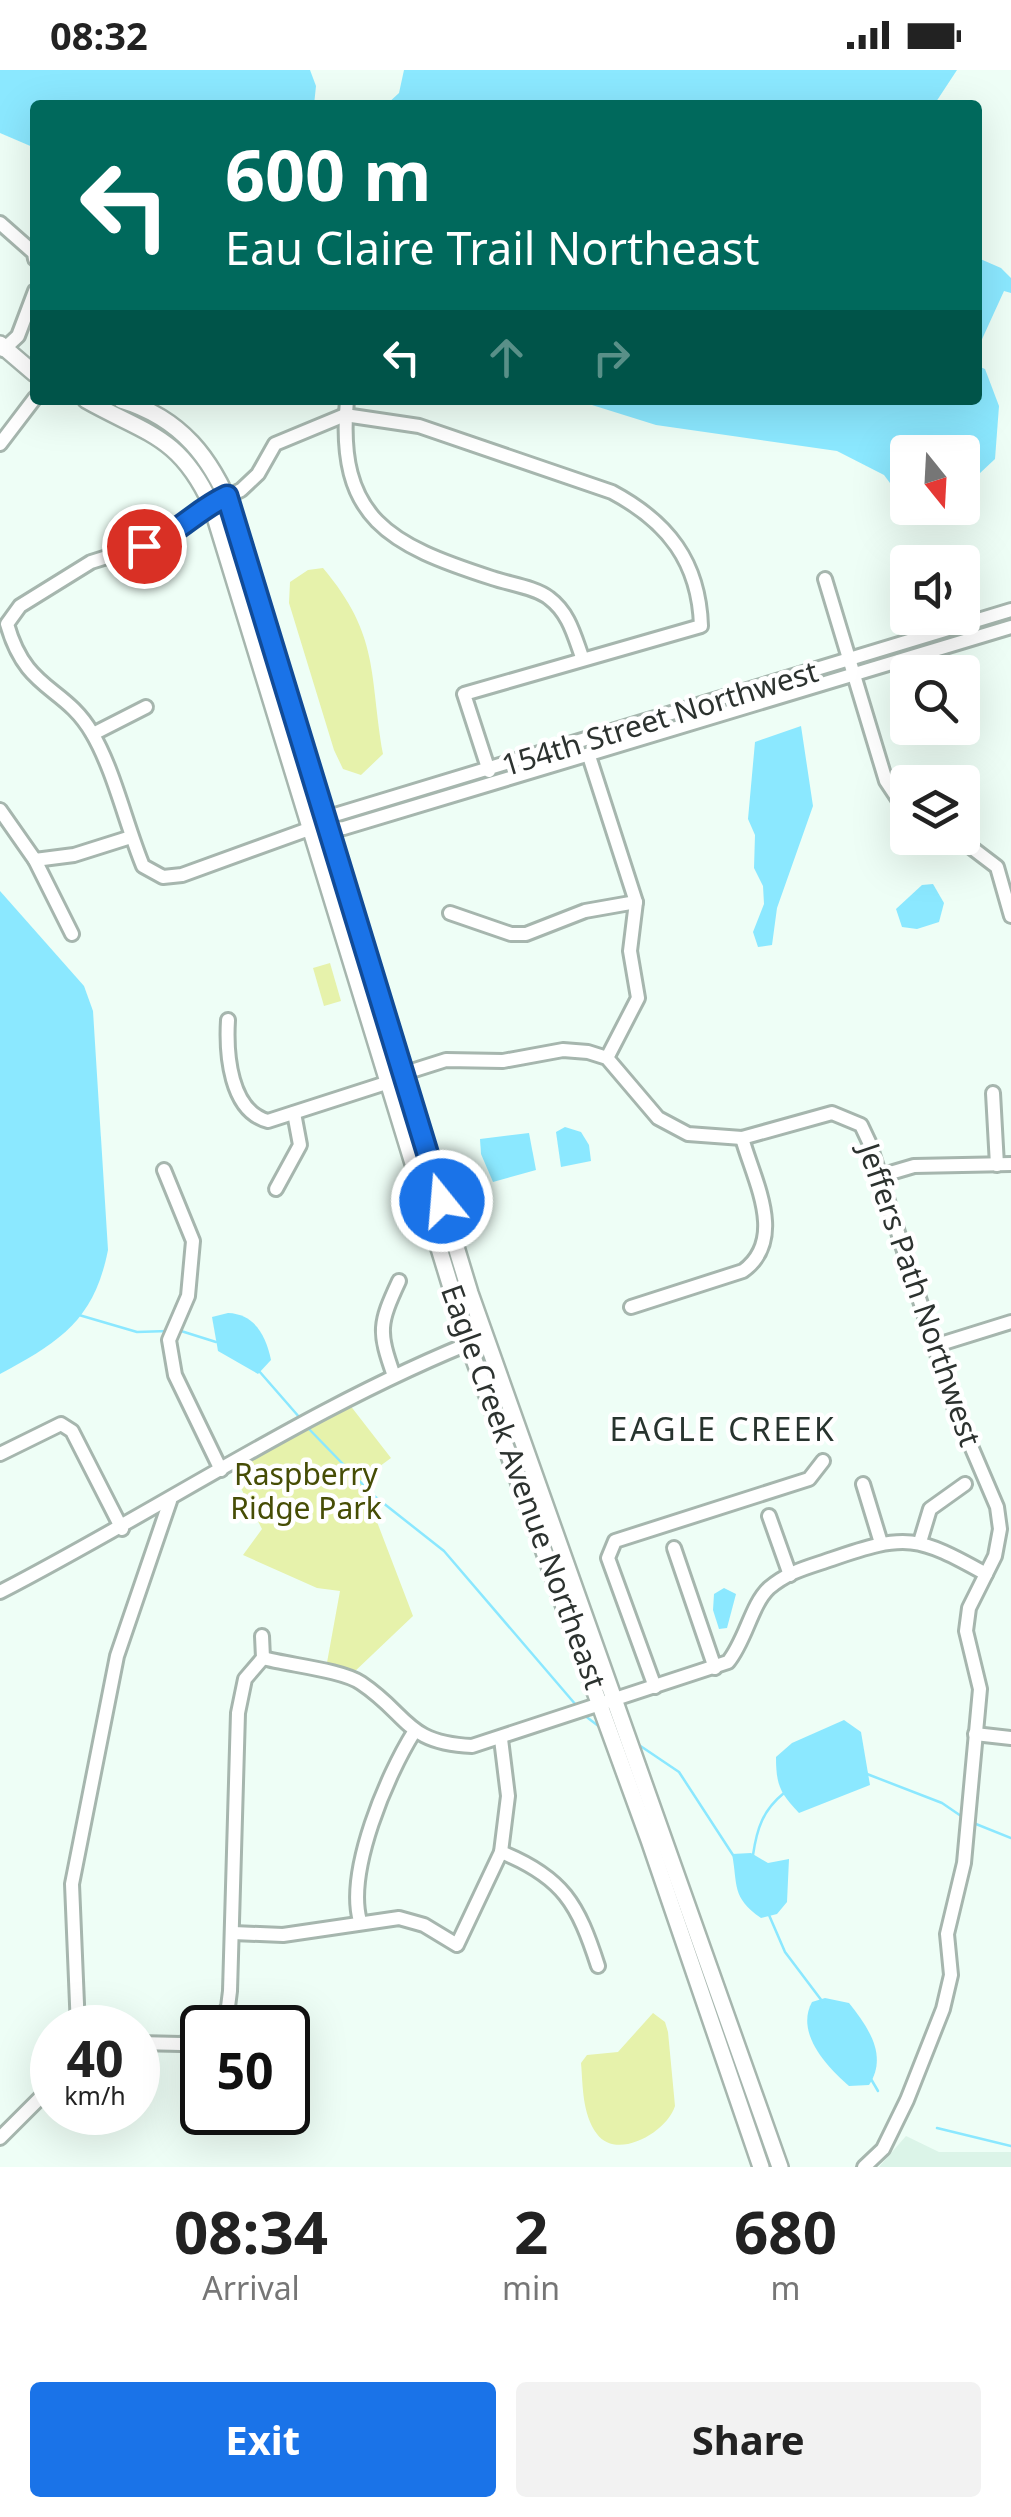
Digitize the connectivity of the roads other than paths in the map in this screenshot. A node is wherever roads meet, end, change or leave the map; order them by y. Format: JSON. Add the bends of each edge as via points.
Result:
{"nodes":[{"id":1,"x":0,"y":224,"type":"edge"},
{"id":2,"x":30,"y":250,"type":"edge"},
{"id":3,"x":30,"y":304,"type":"edge"},
{"id":4,"x":2,"y":347,"type":"edge"},
{"id":5,"x":30,"y":370,"type":"edge"},
{"id":6,"x":30,"y":405,"type":"edge"},
{"id":7,"x":97,"y":405,"type":"edge"},
{"id":8,"x":137,"y":405,"type":"edge"},
{"id":9,"x":347,"y":405,"type":"edge"},
{"id":10,"x":346,"y":415,"type":"junction"},
{"id":11,"x":0,"y":444,"type":"edge"},
{"id":12,"x":219,"y":500,"type":"junction"},
{"id":13,"x":825,"y":579,"type":"dead end"},
{"id":14,"x":1011,"y":610,"type":"edge"},
{"id":15,"x":1011,"y":628,"type":"edge"},
{"id":16,"x":582,"y":657,"type":"junction"},
{"id":17,"x":852,"y":669,"type":"junction"},
{"id":18,"x":146,"y":708,"type":"dead end"},
{"id":19,"x":93,"y":734,"type":"junction"},
{"id":20,"x":589,"y":756,"type":"junction"},
{"id":21,"x":489,"y":771,"type":"junction"},
{"id":22,"x":890,"y":788,"type":"edge"},
{"id":23,"x":0,"y":810,"type":"edge"},
{"id":24,"x":330,"y":824,"type":"junction"},
{"id":25,"x":310,"y":829,"type":"junction"},
{"id":26,"x":131,"y":837,"type":"junction"},
{"id":27,"x":980,"y":854,"type":"edge"},
{"id":28,"x":35,"y":860,"type":"junction"},
{"id":29,"x":636,"y":902,"type":"junction"},
{"id":30,"x":450,"y":913,"type":"dead end"},
{"id":31,"x":1011,"y":916,"type":"edge"},
{"id":32,"x":72,"y":934,"type":"dead end"},
{"id":33,"x":228,"y":1020,"type":"dead end"},
{"id":34,"x":606,"y":1058,"type":"junction"},
{"id":35,"x":404,"y":1073,"type":"junction"},
{"id":36,"x":386,"y":1083,"type":"junction"},
{"id":37,"x":993,"y":1093,"type":"dead end"},
{"id":38,"x":294,"y":1113,"type":"junction"},
{"id":39,"x":742,"y":1138,"type":"junction"},
{"id":40,"x":1004,"y":1164,"type":"edge"},
{"id":41,"x":164,"y":1170,"type":"dead end"},
{"id":42,"x":433,"y":1170,"type":"junction"},
{"id":43,"x":880,"y":1176,"type":"junction"},
{"id":44,"x":276,"y":1189,"type":"dead end"},
{"id":45,"x":399,"y":1281,"type":"dead end"},
{"id":46,"x":631,"y":1307,"type":"dead end"},
{"id":47,"x":1011,"y":1322,"type":"edge"},
{"id":48,"x":485,"y":1337,"type":"junction"},
{"id":49,"x":468,"y":1344,"type":"junction"},
{"id":50,"x":934,"y":1346,"type":"junction"},
{"id":51,"x":394,"y":1376,"type":"junction"},
{"id":52,"x":0,"y":1454,"type":"edge"},
{"id":53,"x":823,"y":1461,"type":"dead end"},
{"id":54,"x":221,"y":1470,"type":"junction"},
{"id":55,"x":862,"y":1484,"type":"dead end"},
{"id":56,"x":965,"y":1484,"type":"dead end"},
{"id":57,"x":170,"y":1501,"type":"junction"},
{"id":58,"x":769,"y":1516,"type":"dead end"},
{"id":59,"x":122,"y":1529,"type":"junction"},
{"id":60,"x":920,"y":1542,"type":"junction"},
{"id":61,"x":881,"y":1544,"type":"junction"},
{"id":62,"x":674,"y":1548,"type":"dead end"},
{"id":63,"x":986,"y":1574,"type":"junction"},
{"id":64,"x":790,"y":1575,"type":"junction"},
{"id":65,"x":0,"y":1592,"type":"edge"},
{"id":66,"x":262,"y":1636,"type":"dead end"},
{"id":67,"x":263,"y":1658,"type":"junction"},
{"id":68,"x":714,"y":1668,"type":"junction"},
{"id":69,"x":655,"y":1687,"type":"junction"},
{"id":70,"x":609,"y":1703,"type":"junction"},
{"id":71,"x":414,"y":1732,"type":"junction"},
{"id":72,"x":974,"y":1734,"type":"junction"},
{"id":73,"x":1011,"y":1738,"type":"edge"},
{"id":74,"x":501,"y":1739,"type":"junction"},
{"id":75,"x":501,"y":1852,"type":"junction"},
{"id":76,"x":360,"y":1921,"type":"junction"},
{"id":77,"x":233,"y":1933,"type":"junction"},
{"id":78,"x":598,"y":1966,"type":"dead end"},
{"id":79,"x":77,"y":2005,"type":"edge"},
{"id":80,"x":226,"y":2005,"type":"edge"},
{"id":81,"x":30,"y":2108,"type":"edge"},
{"id":82,"x":0,"y":2138,"type":"edge"},
{"id":83,"x":762,"y":2167,"type":"edge"},
{"id":84,"x":780,"y":2167,"type":"edge"},
{"id":85,"x":864,"y":2167,"type":"edge"}],
"edges":[{"from":1,"to":2,"type":"street"},
{"from":3,"to":4,"type":"street","via":[[18,336]]},
{"from":4,"to":5,"type":"main road"},
{"from":6,"to":11,"type":"street"},
{"from":7,"to":12,"type":"main road","name":"Eagle Creek Avenue Northeast","via":[[174,446]]},
{"from":8,"to":12,"type":"main road","name":"Eagle Creek Avenue Northeast","via":[[187,435],[211,463]]},
{"from":9,"to":10,"type":"street"},
{"from":10,"to":12,"type":"street","via":[[274,444],[258,474]]},
{"from":10,"to":16,"type":"street","via":[[342,441],[350,480],[384,530],[420,555],[547,596],[568,618]]},
{"from":10,"to":16,"type":"street","via":[[419,426],[612,492],[640,506],[673,536],[691,568],[702,626]]},
{"from":12,"to":19,"type":"street","via":[[170,537],[92,562],[20,606],[7,624],[30,676]]},
{"from":12,"to":24,"type":"main road","name":"Eagle Creek Avenue Northeast"},
{"from":12,"to":25,"type":"main road","name":"Eagle Creek Avenue Northeast"},
{"from":13,"to":17,"type":"street"},
{"from":14,"to":17,"type":"street","name":"154th Street Northwest"},
{"from":15,"to":17,"type":"street","name":"154th Street Northwest"},
{"from":16,"to":21,"type":"street","via":[[464,694]]},
{"from":17,"to":20,"type":"street","name":"154th Street Northwest"},
{"from":17,"to":21,"type":"street","name":"154th Street Northwest"},
{"from":17,"to":22,"type":"street"},
{"from":18,"to":19,"type":"street"},
{"from":19,"to":26,"type":"street","name":"154th Street Northwest"},
{"from":20,"to":24,"type":"street","name":"154th Street Northwest"},
{"from":20,"to":29,"type":"street"},
{"from":21,"to":24,"type":"street","name":"154th Street Northwest"},
{"from":23,"to":28,"type":"street"},
{"from":24,"to":25,"type":"street","name":"154th Street Northwest"},
{"from":24,"to":35,"type":"main road","name":"Eagle Creek Avenue Northeast"},
{"from":25,"to":26,"type":"street","name":"154th Street Northwest","via":[[162,877],[143,866]]},
{"from":25,"to":36,"type":"main road","name":"Eagle Creek Avenue Northeast"},
{"from":26,"to":28,"type":"street"},
{"from":27,"to":31,"type":"street","via":[[997,867]]},
{"from":28,"to":32,"type":"street"},
{"from":29,"to":30,"type":"street","via":[[585,911],[526,934]]},
{"from":29,"to":34,"type":"street","via":[[630,951],[638,998]]},
{"from":33,"to":38,"type":"street","via":[[228,1053],[244,1107],[268,1121]]},
{"from":34,"to":35,"type":"street","via":[[563,1050],[526,1059],[446,1060]]},
{"from":34,"to":39,"type":"street","name":"Jeffers Path Northwest","via":[[658,1118],[688,1134]]},
{"from":35,"to":42,"type":"main road","name":"Eagle Creek Avenue Northeast"},
{"from":36,"to":38,"type":"street"},
{"from":36,"to":42,"type":"main road","via":[[396,1085]]},
{"from":36,"to":49,"type":"main road","name":"Eagle Creek Avenue Northeast"},
{"from":37,"to":40,"type":"street"},
{"from":38,"to":44,"type":"street","via":[[300,1145]]},
{"from":39,"to":43,"type":"street","name":"Jeffers Path Northwest","via":[[832,1113],[849,1117],[861,1125]]},
{"from":39,"to":46,"type":"street","via":[[766,1222],[759,1259],[743,1271]]},
{"from":40,"to":43,"type":"street","via":[[914,1166]]},
{"from":41,"to":54,"type":"street","via":[[193,1241],[188,1296],[168,1340],[174,1375]]},
{"from":42,"to":48,"type":"main road","name":"Eagle Creek Avenue Northeast"},
{"from":43,"to":50,"type":"street","name":"Jeffers Path Northwest"},
{"from":45,"to":51,"type":"street","via":[[381,1319],[380,1338]]},
{"from":47,"to":50,"type":"street"},
{"from":48,"to":49,"type":"street"},
{"from":48,"to":70,"type":"main road","name":"Eagle Creek Avenue Northeast"},
{"from":49,"to":51,"type":"street"},
{"from":49,"to":70,"type":"main road","name":"Eagle Creek Avenue Northeast"},
{"from":50,"to":63,"type":"street","name":"Jeffers Path Northwest","via":[[997,1507],[1000,1529]]},
{"from":51,"to":54,"type":"street"},
{"from":52,"to":59,"type":"street","via":[[61,1424],[72,1431]]},
{"from":53,"to":69,"type":"street","via":[[809,1479],[609,1548]]},
{"from":54,"to":57,"type":"street"},
{"from":55,"to":61,"type":"street"},
{"from":56,"to":60,"type":"street","via":[[930,1509]]},
{"from":57,"to":59,"type":"street"},
{"from":57,"to":79,"type":"street","via":[[117,1656],[72,1884]]},
{"from":58,"to":64,"type":"street"},
{"from":59,"to":65,"type":"street"},
{"from":60,"to":61,"type":"street"},
{"from":60,"to":63,"type":"street"},
{"from":61,"to":64,"type":"street"},
{"from":62,"to":68,"type":"street"},
{"from":63,"to":72,"type":"street","name":"Jeffers Path Northwest","via":[[966,1630],[980,1689]]},
{"from":64,"to":68,"type":"street","via":[[766,1590],[744,1643]]},
{"from":66,"to":67,"type":"street"},
{"from":67,"to":71,"type":"street","via":[[358,1680]]},
{"from":67,"to":77,"type":"street","via":[[245,1680],[238,1713]]},
{"from":68,"to":69,"type":"street"},
{"from":69,"to":70,"type":"street"},
{"from":70,"to":74,"type":"street"},
{"from":70,"to":83,"type":"main road","name":"Eagle Creek Avenue Northeast"},
{"from":70,"to":84,"type":"main road","name":"Eagle Creek Avenue Northeast"},
{"from":71,"to":74,"type":"street","via":[[440,1744]]},
{"from":71,"to":76,"type":"street","via":[[387,1780],[361,1869]]},
{"from":72,"to":73,"type":"street"},
{"from":72,"to":85,"type":"street","name":"Jeffers Path Northwest","via":[[943,2009],[883,2149]]},
{"from":74,"to":75,"type":"street","via":[[508,1796]]},
{"from":75,"to":76,"type":"street","via":[[457,1945],[399,1918]]},
{"from":75,"to":78,"type":"street","via":[[541,1869],[560,1888],[582,1917]]},
{"from":76,"to":77,"type":"street","via":[[283,1935]]},
{"from":77,"to":80,"type":"street"},
{"from":81,"to":82,"type":"street"}]}
